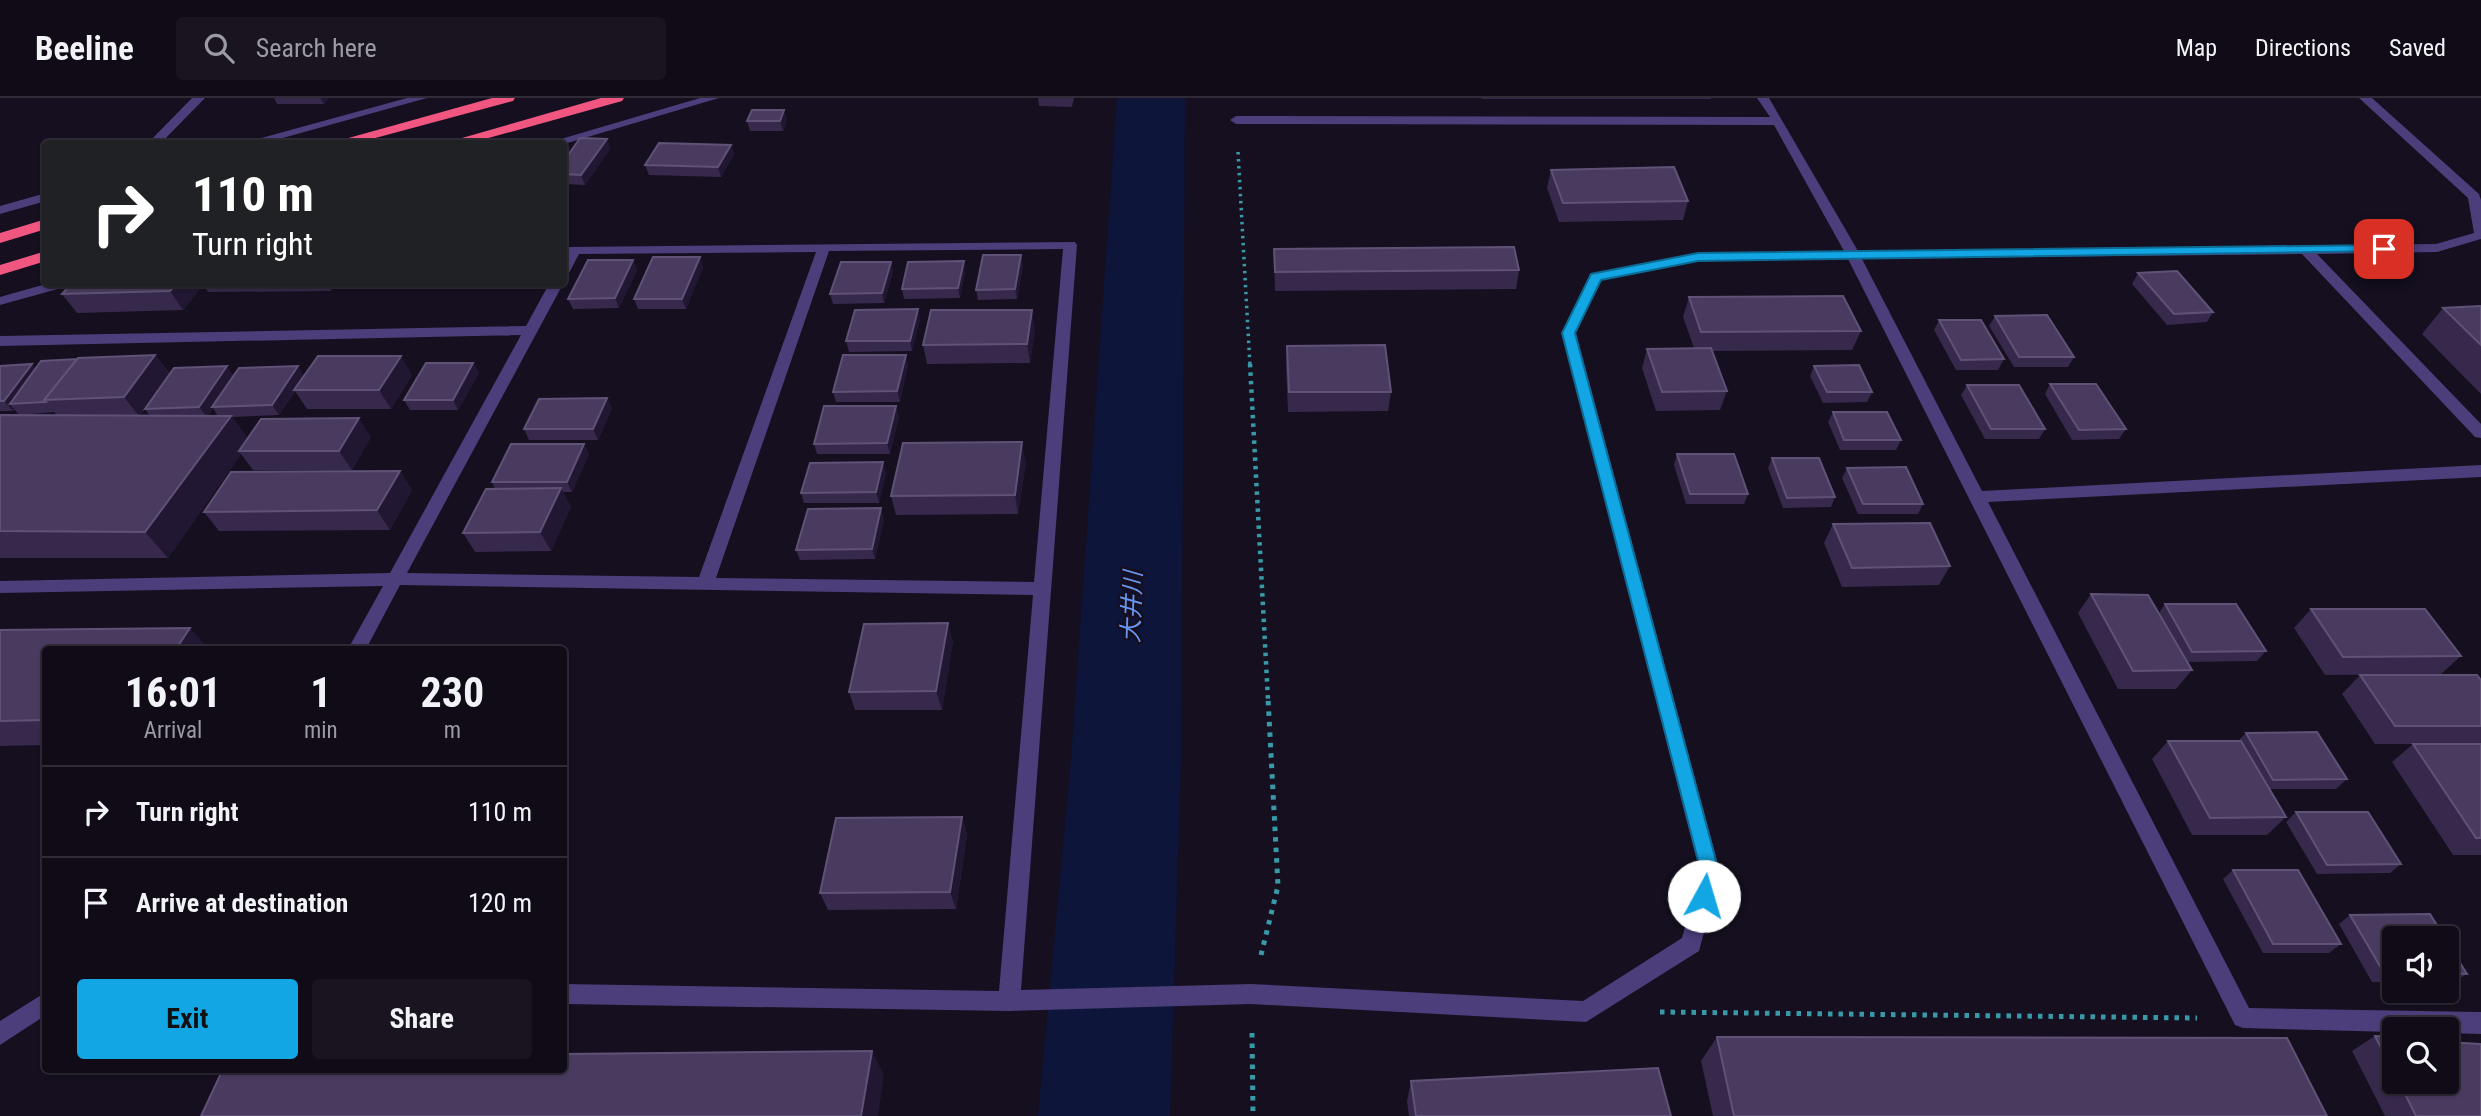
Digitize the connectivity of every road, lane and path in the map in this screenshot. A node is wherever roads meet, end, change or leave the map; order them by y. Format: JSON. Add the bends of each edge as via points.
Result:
{"nodes":[{"id":1,"x":200,"y":98,"type":"edge"},
{"id":2,"x":421,"y":98,"type":"edge"},
{"id":3,"x":508,"y":98,"type":"edge"},
{"id":4,"x":617,"y":98,"type":"edge"},
{"id":5,"x":713,"y":98,"type":"edge"},
{"id":6,"x":1763,"y":98,"type":"edge"},
{"id":7,"x":2365,"y":98,"type":"edge"},
{"id":8,"x":1236,"y":121,"type":"joint"},
{"id":9,"x":1778,"y":121,"type":"junction"},
{"id":10,"x":157,"y":140,"type":"edge"},
{"id":11,"x":260,"y":140,"type":"edge"},
{"id":12,"x":349,"y":140,"type":"edge"},
{"id":13,"x":463,"y":140,"type":"edge"},
{"id":14,"x":564,"y":140,"type":"edge"},
{"id":15,"x":42,"y":198,"type":"edge"},
{"id":16,"x":0,"y":210,"type":"edge"},
{"id":17,"x":42,"y":225,"type":"edge"},
{"id":18,"x":0,"y":238,"type":"edge"},
{"id":19,"x":824,"y":247,"type":"junction"},
{"id":20,"x":2306,"y":250,"type":"junction"},
{"id":21,"x":1853,"y":255,"type":"junction"},
{"id":22,"x":42,"y":257,"type":"edge"},
{"id":23,"x":567,"y":264,"type":"edge"},
{"id":24,"x":0,"y":270,"type":"edge"},
{"id":25,"x":49,"y":287,"type":"edge"},
{"id":26,"x":554,"y":287,"type":"edge"},
{"id":27,"x":0,"y":301,"type":"edge"},
{"id":28,"x":531,"y":330,"type":"junction"},
{"id":29,"x":0,"y":341,"type":"edge"},
{"id":30,"x":2481,"y":433,"type":"edge"},
{"id":31,"x":2481,"y":471,"type":"edge"},
{"id":32,"x":1976,"y":497,"type":"junction"},
{"id":33,"x":395,"y":579,"type":"junction"},
{"id":34,"x":705,"y":584,"type":"junction"},
{"id":35,"x":0,"y":587,"type":"edge"},
{"id":36,"x":1042,"y":589,"type":"junction"},
{"id":37,"x":360,"y":646,"type":"edge"},
{"id":38,"x":567,"y":994,"type":"edge"},
{"id":39,"x":1251,"y":994,"type":"junction"},
{"id":40,"x":1009,"y":1001,"type":"junction"},
{"id":41,"x":42,"y":1005,"type":"edge"},
{"id":42,"x":1656,"y":1012,"type":"dead end"},
{"id":43,"x":2243,"y":1018,"type":"junction"},
{"id":44,"x":2481,"y":1023,"type":"edge"},
{"id":45,"x":0,"y":1034,"type":"edge"},
{"id":46,"x":1252,"y":1116,"type":"edge"}],
"edges":[{"from":1,"to":10,"type":"street"},
{"from":2,"to":11,"type":"street"},
{"from":3,"to":12,"type":"highway"},
{"from":4,"to":13,"type":"highway"},
{"from":5,"to":14,"type":"street"},
{"from":6,"to":9,"type":"street"},
{"from":7,"to":20,"type":"street","via":[[2474,197],[2481,235],[2437,248]]},
{"from":8,"to":9,"type":"street"},
{"from":8,"to":39,"type":"path","via":[[1278,886]]},
{"from":9,"to":21,"type":"street"},
{"from":15,"to":16,"type":"street"},
{"from":17,"to":18,"type":"highway"},
{"from":19,"to":23,"type":"street","via":[[574,250]]},
{"from":19,"to":34,"type":"street"},
{"from":19,"to":36,"type":"street","via":[[1070,245]]},
{"from":20,"to":21,"type":"street"},
{"from":20,"to":30,"type":"street"},
{"from":21,"to":32,"type":"street"},
{"from":21,"to":39,"type":"street","via":[[1698,257],[1596,277],[1569,333],[1710,872],[1691,944],[1586,1012]]},
{"from":22,"to":24,"type":"highway"},
{"from":25,"to":27,"type":"street"},
{"from":26,"to":28,"type":"street"},
{"from":28,"to":29,"type":"street"},
{"from":28,"to":33,"type":"street"},
{"from":31,"to":32,"type":"street"},
{"from":32,"to":43,"type":"street"},
{"from":33,"to":34,"type":"street"},
{"from":33,"to":35,"type":"street"},
{"from":33,"to":37,"type":"street"},
{"from":34,"to":36,"type":"street"},
{"from":36,"to":40,"type":"street"},
{"from":38,"to":40,"type":"street"},
{"from":39,"to":40,"type":"street"},
{"from":39,"to":46,"type":"path"},
{"from":41,"to":45,"type":"street"},
{"from":42,"to":43,"type":"path"},
{"from":43,"to":44,"type":"street"}]}
